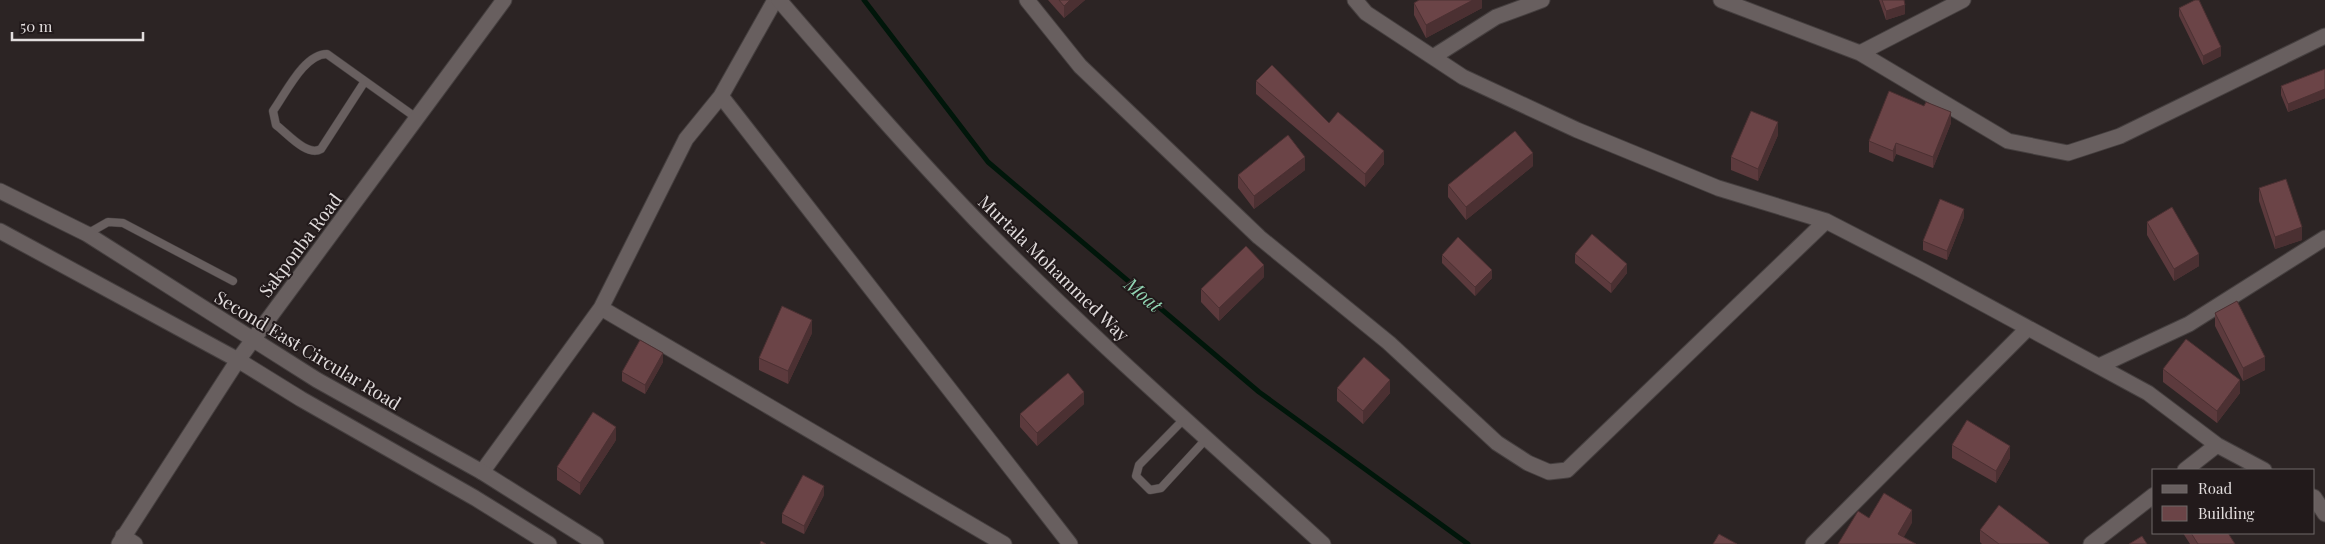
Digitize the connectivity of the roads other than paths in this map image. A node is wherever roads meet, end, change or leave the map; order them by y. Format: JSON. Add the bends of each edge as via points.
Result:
{"nodes":[{"id":1,"x":504,"y":0,"type":"edge"},
{"id":2,"x":775,"y":0,"type":"edge"},
{"id":3,"x":779,"y":0,"type":"edge"},
{"id":4,"x":1027,"y":0,"type":"edge"},
{"id":5,"x":1355,"y":0,"type":"edge"},
{"id":6,"x":1542,"y":0,"type":"edge"},
{"id":7,"x":1721,"y":0,"type":"edge"},
{"id":8,"x":1963,"y":0,"type":"edge"},
{"id":9,"x":2325,"y":36,"type":"edge"},
{"id":10,"x":1860,"y":53,"type":"junction"},
{"id":11,"x":1433,"y":57,"type":"junction"},
{"id":12,"x":365,"y":81,"type":"junction"},
{"id":13,"x":721,"y":96,"type":"junction"},
{"id":14,"x":418,"y":119,"type":"junction"},
{"id":15,"x":0,"y":191,"type":"edge"},
{"id":16,"x":1826,"y":221,"type":"junction"},
{"id":17,"x":0,"y":231,"type":"edge"},
{"id":18,"x":86,"y":234,"type":"junction"},
{"id":19,"x":2325,"y":238,"type":"edge"},
{"id":20,"x":232,"y":281,"type":"dead end"},
{"id":21,"x":601,"y":308,"type":"junction"},
{"id":22,"x":2028,"y":328,"type":"junction"},
{"id":23,"x":252,"y":340,"type":"junction"},
{"id":24,"x":238,"y":360,"type":"junction"},
{"id":25,"x":2099,"y":366,"type":"junction"},
{"id":26,"x":1185,"y":418,"type":"junction"},
{"id":27,"x":1207,"y":438,"type":"junction"},
{"id":28,"x":2217,"y":445,"type":"junction"},
{"id":29,"x":2186,"y":469,"type":"edge"},
{"id":30,"x":2262,"y":469,"type":"edge"},
{"id":31,"x":482,"y":472,"type":"junction"},
{"id":32,"x":2152,"y":497,"type":"edge"},
{"id":33,"x":2315,"y":499,"type":"edge"},
{"id":34,"x":2325,"y":514,"type":"edge"},
{"id":35,"x":126,"y":542,"type":"edge"},
{"id":36,"x":549,"y":544,"type":"edge"},
{"id":37,"x":596,"y":544,"type":"edge"},
{"id":38,"x":1004,"y":544,"type":"edge"},
{"id":39,"x":1070,"y":544,"type":"edge"},
{"id":40,"x":1323,"y":544,"type":"edge"},
{"id":41,"x":1813,"y":544,"type":"edge"},
{"id":42,"x":2092,"y":544,"type":"edge"}],
"edges":[{"from":1,"to":14,"type":"street","name":"Sakponba Road"},
{"from":2,"to":13,"type":"street"},
{"from":3,"to":26,"type":"street","name":"Murtala Mohammed Way","via":[[870,105],[976,219],[1067,310]]},
{"from":4,"to":16,"type":"street","via":[[1080,66],[1259,237],[1389,343],[1497,443],[1549,472],[1567,470]]},
{"from":5,"to":11,"type":"street","via":[[1366,13]]},
{"from":6,"to":11,"type":"street","via":[[1496,17]]},
{"from":7,"to":10,"type":"street"},
{"from":8,"to":10,"type":"street"},
{"from":9,"to":10,"type":"street","via":[[2120,136],[2068,153],[2008,141]]},
{"from":11,"to":16,"type":"street","via":[[1463,77],[1578,130],[1718,188]]},
{"from":12,"to":12,"type":"lane","via":[[327,54],[317,54],[307,62],[274,111],[276,125],[309,151],[316,151]]},
{"from":12,"to":14,"type":"lane"},
{"from":13,"to":21,"type":"street","via":[[686,139]]},
{"from":13,"to":39,"type":"street"},
{"from":14,"to":23,"type":"street","name":"Sakponba Road"},
{"from":15,"to":18,"type":"street","name":"Second East Circular Road"},
{"from":16,"to":22,"type":"street"},
{"from":17,"to":24,"type":"street"},
{"from":18,"to":20,"type":"lane","via":[[108,222],[123,223]]},
{"from":18,"to":23,"type":"street","name":"Second East Circular Road"},
{"from":19,"to":25,"type":"street","via":[[2189,324]]},
{"from":21,"to":31,"type":"street"},
{"from":21,"to":38,"type":"street"},
{"from":22,"to":25,"type":"street"},
{"from":22,"to":41,"type":"street"},
{"from":23,"to":24,"type":"street","name":"Sakponba Road"},
{"from":23,"to":31,"type":"street","name":"Second East Circular Road"},
{"from":24,"to":35,"type":"street","name":"Sakponba Road"},
{"from":24,"to":36,"type":"street"},
{"from":25,"to":28,"type":"street","via":[[2148,393]]},
{"from":26,"to":27,"type":"street","name":"Murtala Mohammed Way"},
{"from":26,"to":27,"type":"lane","via":[[1139,465],[1136,476],[1150,490],[1160,488]]},
{"from":27,"to":40,"type":"street","name":"Murtala Mohammed Way"},
{"from":28,"to":29,"type":"street"},
{"from":28,"to":30,"type":"street"},
{"from":31,"to":37,"type":"street","name":"Second East Circular Road"},
{"from":32,"to":42,"type":"street"},
{"from":33,"to":34,"type":"street"}]}
